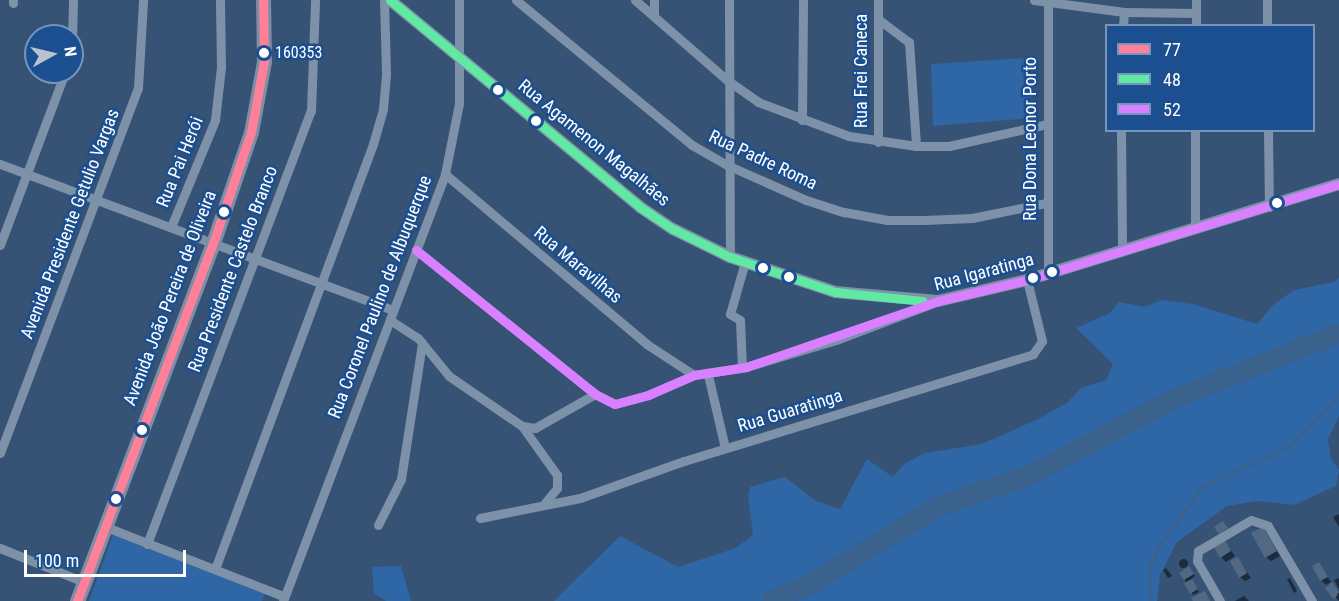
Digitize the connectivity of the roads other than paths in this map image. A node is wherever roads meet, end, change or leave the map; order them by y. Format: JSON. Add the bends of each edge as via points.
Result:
{"nodes":[{"id":1,"x":73,"y":0,"type":"edge"},
{"id":2,"x":143,"y":0,"type":"edge"},
{"id":3,"x":220,"y":0,"type":"edge"},
{"id":4,"x":263,"y":0,"type":"edge"},
{"id":5,"x":315,"y":0,"type":"edge"},
{"id":6,"x":384,"y":0,"type":"edge"},
{"id":7,"x":390,"y":0,"type":"edge"},
{"id":8,"x":459,"y":0,"type":"edge"},
{"id":9,"x":516,"y":0,"type":"edge"},
{"id":10,"x":635,"y":0,"type":"edge"},
{"id":11,"x":654,"y":0,"type":"edge"},
{"id":12,"x":729,"y":0,"type":"edge"},
{"id":13,"x":803,"y":0,"type":"edge"},
{"id":14,"x":878,"y":0,"type":"edge"},
{"id":15,"x":1034,"y":0,"type":"edge"},
{"id":16,"x":1196,"y":0,"type":"edge"},
{"id":17,"x":1267,"y":0,"type":"edge"},
{"id":18,"x":1048,"y":4,"type":"junction"},
{"id":19,"x":1124,"y":12,"type":"junction"},
{"id":20,"x":1196,"y":13,"type":"junction"},
{"id":21,"x":654,"y":16,"type":"junction"},
{"id":22,"x":878,"y":20,"type":"junction"},
{"id":23,"x":72,"y":24,"type":"edge"},
{"id":24,"x":1123,"y":24,"type":"edge"},
{"id":25,"x":1196,"y":24,"type":"edge"},
{"id":26,"x":1267,"y":24,"type":"edge"},
{"id":27,"x":459,"y":56,"type":"junction"},
{"id":28,"x":727,"y":81,"type":"junction"},
{"id":29,"x":61,"y":84,"type":"edge"},
{"id":30,"x":802,"y":120,"type":"junction"},
{"id":31,"x":1047,"y":124,"type":"junction"},
{"id":32,"x":1121,"y":132,"type":"edge"},
{"id":33,"x":1195,"y":132,"type":"edge"},
{"id":34,"x":1268,"y":132,"type":"edge"},
{"id":35,"x":878,"y":142,"type":"junction"},
{"id":36,"x":916,"y":146,"type":"junction"},
{"id":37,"x":0,"y":164,"type":"edge"},
{"id":38,"x":727,"y":165,"type":"junction"},
{"id":39,"x":27,"y":174,"type":"junction"},
{"id":40,"x":445,"y":174,"type":"junction"},
{"id":41,"x":1339,"y":184,"type":"edge"},
{"id":42,"x":95,"y":201,"type":"junction"},
{"id":43,"x":1046,"y":202,"type":"junction"},
{"id":44,"x":1269,"y":207,"type":"junction"},
{"id":45,"x":171,"y":227,"type":"junction"},
{"id":46,"x":1195,"y":227,"type":"junction"},
{"id":47,"x":213,"y":243,"type":"junction"},
{"id":48,"x":0,"y":245,"type":"edge"},
{"id":49,"x":1122,"y":249,"type":"junction"},
{"id":50,"x":416,"y":250,"type":"junction"},
{"id":51,"x":730,"y":257,"type":"junction"},
{"id":52,"x":254,"y":258,"type":"junction"},
{"id":53,"x":745,"y":262,"type":"junction"},
{"id":54,"x":1048,"y":273,"type":"junction"},
{"id":55,"x":1027,"y":280,"type":"junction"},
{"id":56,"x":321,"y":282,"type":"junction"},
{"id":57,"x":938,"y":301,"type":"junction"},
{"id":58,"x":393,"y":310,"type":"junction"},
{"id":59,"x":390,"y":320,"type":"junction"},
{"id":60,"x":422,"y":343,"type":"junction"},
{"id":61,"x":742,"y":368,"type":"junction"},
{"id":62,"x":694,"y":375,"type":"junction"},
{"id":63,"x":708,"y":375,"type":"junction"},
{"id":64,"x":596,"y":394,"type":"junction"},
{"id":65,"x":522,"y":426,"type":"junction"},
{"id":66,"x":725,"y":448,"type":"junction"},
{"id":67,"x":0,"y":453,"type":"edge"},
{"id":68,"x":545,"y":503,"type":"junction"},
{"id":69,"x":480,"y":518,"type":"dead end"},
{"id":70,"x":378,"y":525,"type":"dead end"},
{"id":71,"x":106,"y":527,"type":"junction"},
{"id":72,"x":147,"y":544,"type":"junction"},
{"id":73,"x":0,"y":548,"type":"edge"},
{"id":74,"x":215,"y":569,"type":"junction"},
{"id":75,"x":84,"y":582,"type":"junction"},
{"id":76,"x":283,"y":598,"type":"edge"},
{"id":77,"x":1308,"y":600,"type":"edge"},
{"id":78,"x":77,"y":601,"type":"edge"},
{"id":79,"x":1220,"y":601,"type":"edge"}],
"edges":[{"from":1,"to":23,"type":"street"},
{"from":2,"to":42,"type":"street","name":"Avenida Presidente Getulio Vargas","via":[[138,88]]},
{"from":3,"to":45,"type":"street","name":"Rua Pai Herói","via":[[221,67],[215,120]]},
{"from":4,"to":47,"type":"main road","name":"Avenida João Pereira de Oliveira","via":[[264,62],[257,110]]},
{"from":5,"to":52,"type":"street","name":"Rua Presidente Castelo Branco","via":[[311,111]]},
{"from":6,"to":56,"type":"street","via":[[383,109]]},
{"from":7,"to":27,"type":"street","name":"Rua Agamenon Magalhães"},
{"from":8,"to":27,"type":"street","name":"Rua Coronel Paulino de Albuquerque"},
{"from":9,"to":38,"type":"street","name":"Rua Padre Roma","via":[[675,131]]},
{"from":10,"to":21,"type":"street"},
{"from":11,"to":21,"type":"street"},
{"from":12,"to":28,"type":"street"},
{"from":13,"to":30,"type":"street"},
{"from":14,"to":22,"type":"street","name":"Rua Frei Caneca"},
{"from":15,"to":18,"type":"street"},
{"from":16,"to":20,"type":"street"},
{"from":17,"to":26,"type":"street"},
{"from":18,"to":19,"type":"street"},
{"from":18,"to":31,"type":"street","name":"Rua Dona Leonor Porto"},
{"from":19,"to":20,"type":"street"},
{"from":19,"to":24,"type":"street"},
{"from":20,"to":25,"type":"street"},
{"from":21,"to":28,"type":"street"},
{"from":22,"to":35,"type":"street","name":"Rua Frei Caneca"},
{"from":22,"to":36,"type":"street","via":[[909,42]]},
{"from":27,"to":40,"type":"street","name":"Rua Coronel Paulino de Albuquerque","via":[[459,103]]},
{"from":27,"to":51,"type":"street","name":"Rua Agamenon Magalhães","via":[[639,207],[673,230]]},
{"from":28,"to":30,"type":"street","via":[[758,102]]},
{"from":28,"to":38,"type":"street"},
{"from":29,"to":39,"type":"street"},
{"from":30,"to":35,"type":"street"},
{"from":31,"to":36,"type":"street","via":[[981,140]]},
{"from":31,"to":43,"type":"street","name":"Rua Dona Leonor Porto"},
{"from":32,"to":49,"type":"street"},
{"from":33,"to":46,"type":"street"},
{"from":34,"to":44,"type":"street"},
{"from":35,"to":36,"type":"street"},
{"from":37,"to":39,"type":"street"},
{"from":38,"to":43,"type":"street","name":"Rua Padre Roma","via":[[806,200],[887,220],[972,218]]},
{"from":38,"to":51,"type":"street"},
{"from":39,"to":42,"type":"street"},
{"from":39,"to":48,"type":"street"},
{"from":40,"to":50,"type":"street","name":"Rua Coronel Paulino de Albuquerque"},
{"from":40,"to":62,"type":"street","name":"Rua Maravilhas","via":[[648,345]]},
{"from":41,"to":44,"type":"street","name":"Rua Igaratinga"},
{"from":42,"to":45,"type":"street"},
{"from":42,"to":67,"type":"street","name":"Avenida Presidente Getulio Vargas"},
{"from":43,"to":54,"type":"street","name":"Rua Dona Leonor Porto"},
{"from":44,"to":46,"type":"street","name":"Rua Igaratinga"},
{"from":45,"to":47,"type":"street"},
{"from":46,"to":49,"type":"street","name":"Rua Igaratinga"},
{"from":47,"to":52,"type":"street"},
{"from":47,"to":71,"type":"main road","name":"Avenida João Pereira de Oliveira"},
{"from":49,"to":54,"type":"street","name":"Rua Igaratinga"},
{"from":50,"to":58,"type":"street","name":"Rua Coronel Paulino de Albuquerque"},
{"from":50,"to":64,"type":"street"},
{"from":51,"to":53,"type":"street","name":"Rua Agamenon Magalhães"},
{"from":52,"to":56,"type":"street"},
{"from":52,"to":72,"type":"street","name":"Rua Presidente Castelo Branco"},
{"from":53,"to":57,"type":"street","name":"Rua Agamenon Magalhães","via":[[835,292]]},
{"from":53,"to":61,"type":"street","via":[[730,314],[740,320]]},
{"from":54,"to":55,"type":"street","name":"Rua Igaratinga"},
{"from":55,"to":57,"type":"street","name":"Rua Igaratinga"},
{"from":55,"to":66,"type":"street","name":"Rua Guaratinga","via":[[1041,340],[1033,354]]},
{"from":56,"to":58,"type":"street"},
{"from":56,"to":74,"type":"street"},
{"from":57,"to":61,"type":"street","name":"Rua Igaratinga","via":[[836,340]]},
{"from":58,"to":59,"type":"street","name":"Rua Coronel Paulino de Albuquerque"},
{"from":59,"to":60,"type":"street"},
{"from":59,"to":76,"type":"street","name":"Rua Coronel Paulino de Albuquerque"},
{"from":60,"to":65,"type":"street","via":[[448,376]]},
{"from":60,"to":70,"type":"street","via":[[401,479]]},
{"from":61,"to":63,"type":"street","name":"Rua Igaratinga"},
{"from":62,"to":63,"type":"street","name":"Rua Igaratinga"},
{"from":62,"to":64,"type":"street","name":"Rua Igaratinga","via":[[631,401],[615,404]]},
{"from":63,"to":66,"type":"street"},
{"from":64,"to":65,"type":"street","via":[[535,428]]},
{"from":65,"to":68,"type":"street","via":[[557,475],[557,488]]},
{"from":66,"to":68,"type":"street","name":"Rua Guaratinga","via":[[579,498]]},
{"from":68,"to":69,"type":"street","name":"Rua Guaratinga"},
{"from":71,"to":72,"type":"street"},
{"from":71,"to":75,"type":"main road","name":"Avenida João Pereira de Oliveira"},
{"from":72,"to":74,"type":"street"},
{"from":73,"to":75,"type":"street"},
{"from":74,"to":76,"type":"street"},
{"from":75,"to":78,"type":"main road","name":"Avenida João Pereira de Oliveira"},
{"from":77,"to":79,"type":"street","via":[[1268,526],[1251,520],[1198,551],[1197,561]]}]}
